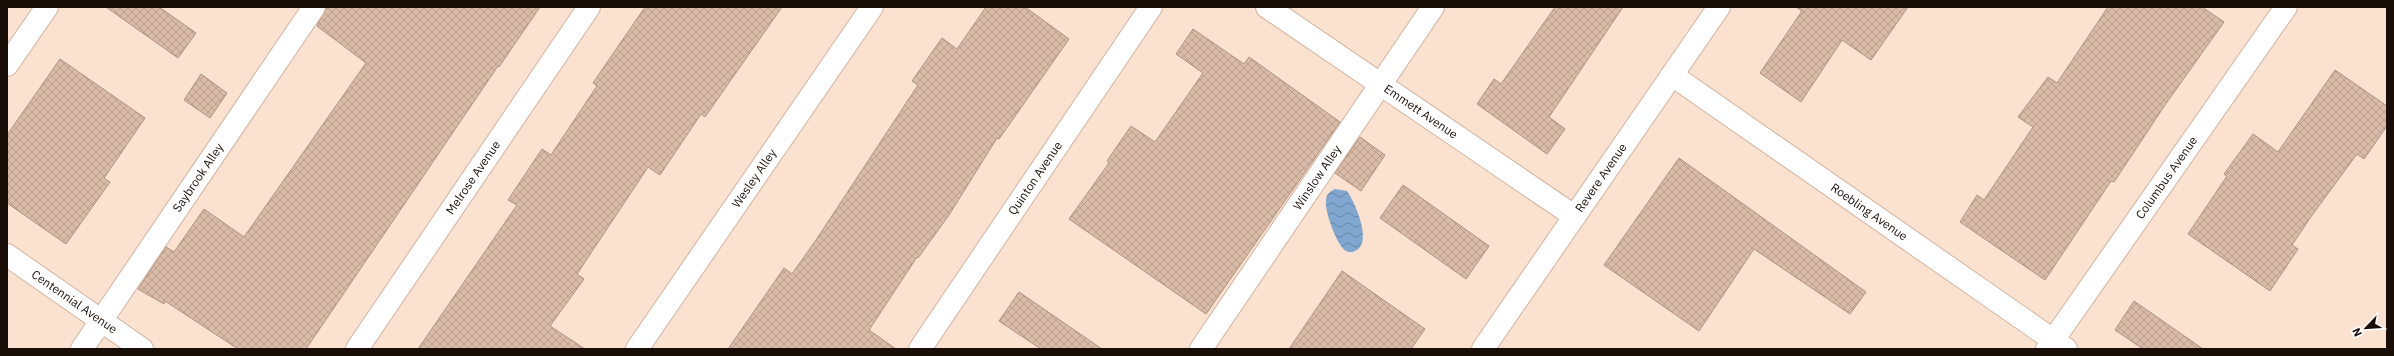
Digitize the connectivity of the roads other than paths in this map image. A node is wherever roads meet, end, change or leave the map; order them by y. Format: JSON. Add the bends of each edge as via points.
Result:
{"nodes":[{"id":1,"x":47,"y":7,"type":"edge"},
{"id":2,"x":314,"y":7,"type":"edge"},
{"id":3,"x":589,"y":7,"type":"edge"},
{"id":4,"x":872,"y":7,"type":"edge"},
{"id":5,"x":1151,"y":7,"type":"edge"},
{"id":6,"x":1267,"y":7,"type":"edge"},
{"id":7,"x":1433,"y":7,"type":"edge"},
{"id":8,"x":1718,"y":7,"type":"edge"},
{"id":9,"x":2286,"y":7,"type":"edge"},
{"id":10,"x":7,"y":65,"type":"edge"},
{"id":11,"x":1672,"y":75,"type":"junction"},
{"id":12,"x":1380,"y":83,"type":"junction"},
{"id":13,"x":1574,"y":216,"type":"junction"},
{"id":14,"x":7,"y":255,"type":"edge"},
{"id":15,"x":101,"y":321,"type":"junction"},
{"id":16,"x":2056,"y":346,"type":"edge"},
{"id":17,"x":82,"y":349,"type":"edge"},
{"id":18,"x":142,"y":349,"type":"edge"},
{"id":19,"x":356,"y":349,"type":"edge"},
{"id":20,"x":637,"y":349,"type":"edge"},
{"id":21,"x":920,"y":349,"type":"edge"},
{"id":22,"x":1201,"y":349,"type":"edge"},
{"id":23,"x":1483,"y":349,"type":"edge"}],
"edges":[{"from":1,"to":10,"type":"street"},
{"from":2,"to":15,"type":"street","name":"Saybrook Alley"},
{"from":3,"to":19,"type":"street","name":"Melrose Avenue"},
{"from":4,"to":20,"type":"street","name":"Wesley Alley"},
{"from":5,"to":21,"type":"street","name":"Quinton Avenue"},
{"from":6,"to":12,"type":"street","name":"Emmett Avenue"},
{"from":7,"to":12,"type":"street","name":"Winslow Alley"},
{"from":8,"to":11,"type":"street","name":"Revere Avenue"},
{"from":9,"to":16,"type":"street","name":"Columbus Avenue"},
{"from":11,"to":13,"type":"street","name":"Revere Avenue"},
{"from":11,"to":16,"type":"street","name":"Roebling Avenue"},
{"from":12,"to":13,"type":"street","name":"Emmett Avenue"},
{"from":12,"to":22,"type":"street","name":"Winslow Alley"},
{"from":13,"to":23,"type":"street","name":"Revere Avenue"},
{"from":14,"to":15,"type":"street","name":"Centennial Avenue"},
{"from":15,"to":17,"type":"street","name":"Saybrook Alley"},
{"from":15,"to":18,"type":"street","name":"Centennial Avenue"}]}
